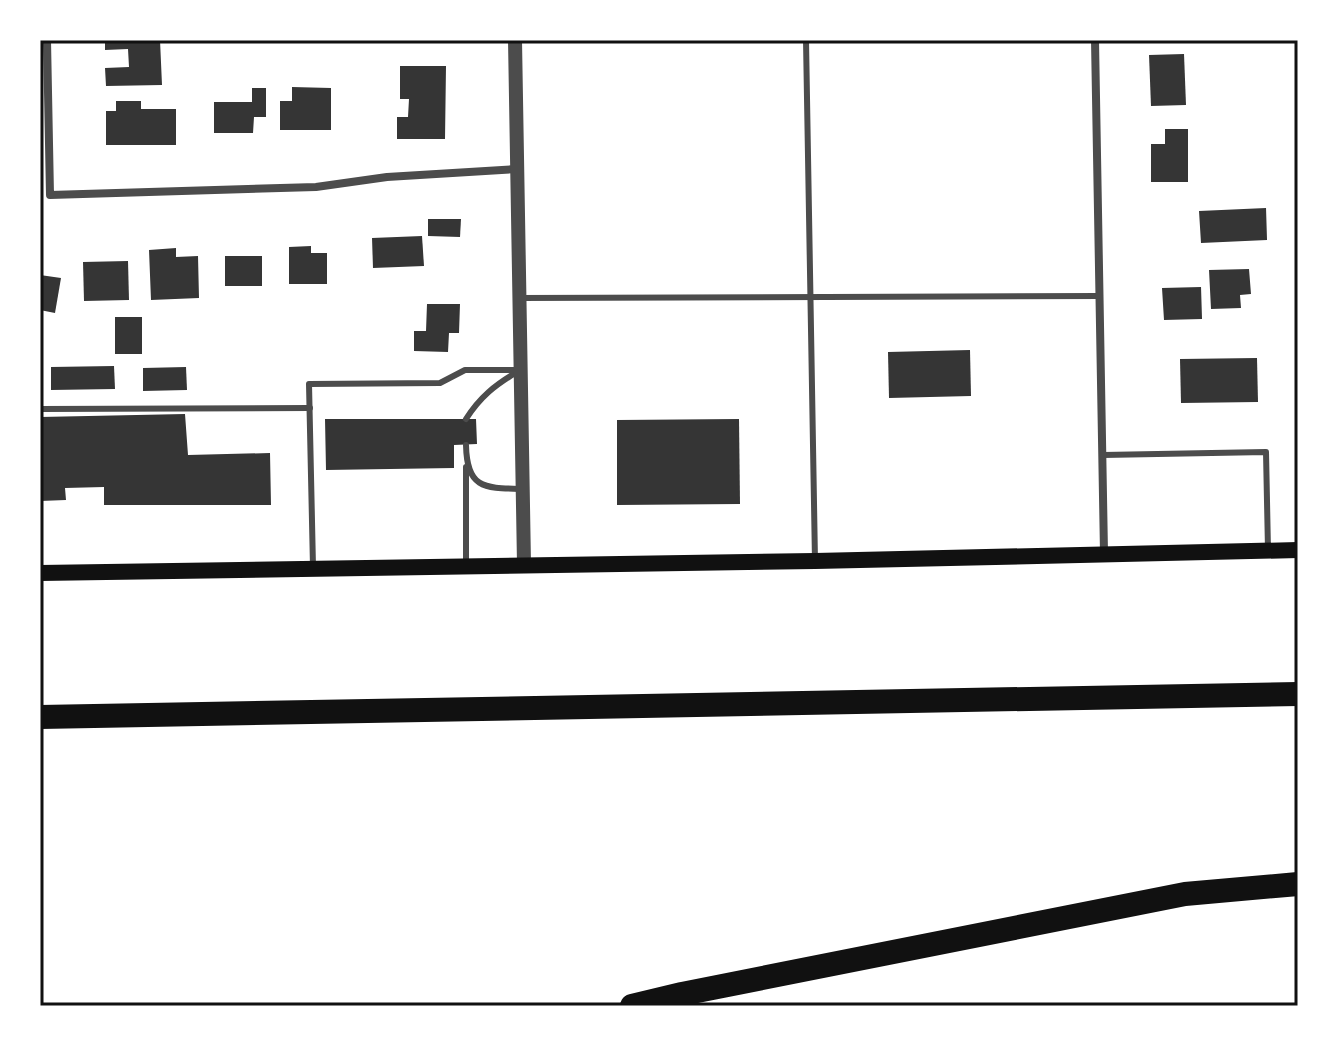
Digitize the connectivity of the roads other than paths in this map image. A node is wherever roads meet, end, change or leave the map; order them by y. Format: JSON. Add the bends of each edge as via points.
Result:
{"nodes":[{"id":1,"x":47,"y":40,"type":"edge"},
{"id":2,"x":515,"y":40,"type":"edge"},
{"id":3,"x":806,"y":40,"type":"edge"},
{"id":4,"x":1095,"y":40,"type":"edge"},
{"id":5,"x":518,"y":169,"type":"junction"},
{"id":6,"x":1100,"y":296,"type":"junction"},
{"id":7,"x":813,"y":297,"type":"junction"},
{"id":8,"x":519,"y":298,"type":"junction"},
{"id":9,"x":520,"y":370,"type":"junction"},
{"id":10,"x":310,"y":408,"type":"junction"},
{"id":11,"x":40,"y":409,"type":"edge"},
{"id":12,"x":466,"y":419,"type":"dead end"},
{"id":13,"x":466,"y":445,"type":"dead end"},
{"id":14,"x":1103,"y":455,"type":"junction"},
{"id":15,"x":466,"y":467,"type":"junction"},
{"id":16,"x":523,"y":489,"type":"junction"},
{"id":17,"x":1268,"y":550,"type":"junction"},
{"id":18,"x":1298,"y":550,"type":"edge"},
{"id":19,"x":1104,"y":553,"type":"junction"},
{"id":20,"x":815,"y":561,"type":"junction"},
{"id":21,"x":524,"y":564,"type":"junction"},
{"id":22,"x":466,"y":565,"type":"junction"},
{"id":23,"x":313,"y":567,"type":"junction"},
{"id":24,"x":40,"y":573,"type":"edge"},
{"id":25,"x":1298,"y":694,"type":"edge"},
{"id":26,"x":40,"y":717,"type":"edge"},
{"id":27,"x":1298,"y":884,"type":"edge"},
{"id":28,"x":632,"y":1006,"type":"edge"}],
"edges":[{"from":1,"to":5,"type":"street","via":[[50,195],[316,187]]},
{"from":2,"to":5,"type":"street"},
{"from":3,"to":7,"type":"lane"},
{"from":4,"to":6,"type":"street"},
{"from":5,"to":8,"type":"street"},
{"from":6,"to":7,"type":"lane"},
{"from":6,"to":14,"type":"street"},
{"from":7,"to":8,"type":"lane"},
{"from":7,"to":20,"type":"lane"},
{"from":8,"to":9,"type":"street"},
{"from":9,"to":10,"type":"lane","via":[[465,370],[440,383],[309,384]]},
{"from":9,"to":12,"type":"lane","via":[[493,386]]},
{"from":9,"to":16,"type":"street"},
{"from":10,"to":11,"type":"lane"},
{"from":10,"to":23,"type":"lane"},
{"from":13,"to":15,"type":"lane"},
{"from":14,"to":17,"type":"lane","via":[[1266,452]]},
{"from":14,"to":19,"type":"street"},
{"from":15,"to":16,"type":"lane","via":[[481,485]]},
{"from":15,"to":22,"type":"lane"},
{"from":16,"to":21,"type":"street"},
{"from":17,"to":18,"type":"main road"},
{"from":17,"to":19,"type":"main road"},
{"from":19,"to":20,"type":"main road"},
{"from":20,"to":21,"type":"main road"},
{"from":21,"to":22,"type":"main road"},
{"from":22,"to":23,"type":"main road"},
{"from":23,"to":24,"type":"main road"},
{"from":25,"to":26,"type":"highway"},
{"from":27,"to":28,"type":"highway","via":[[1185,894]]}]}
